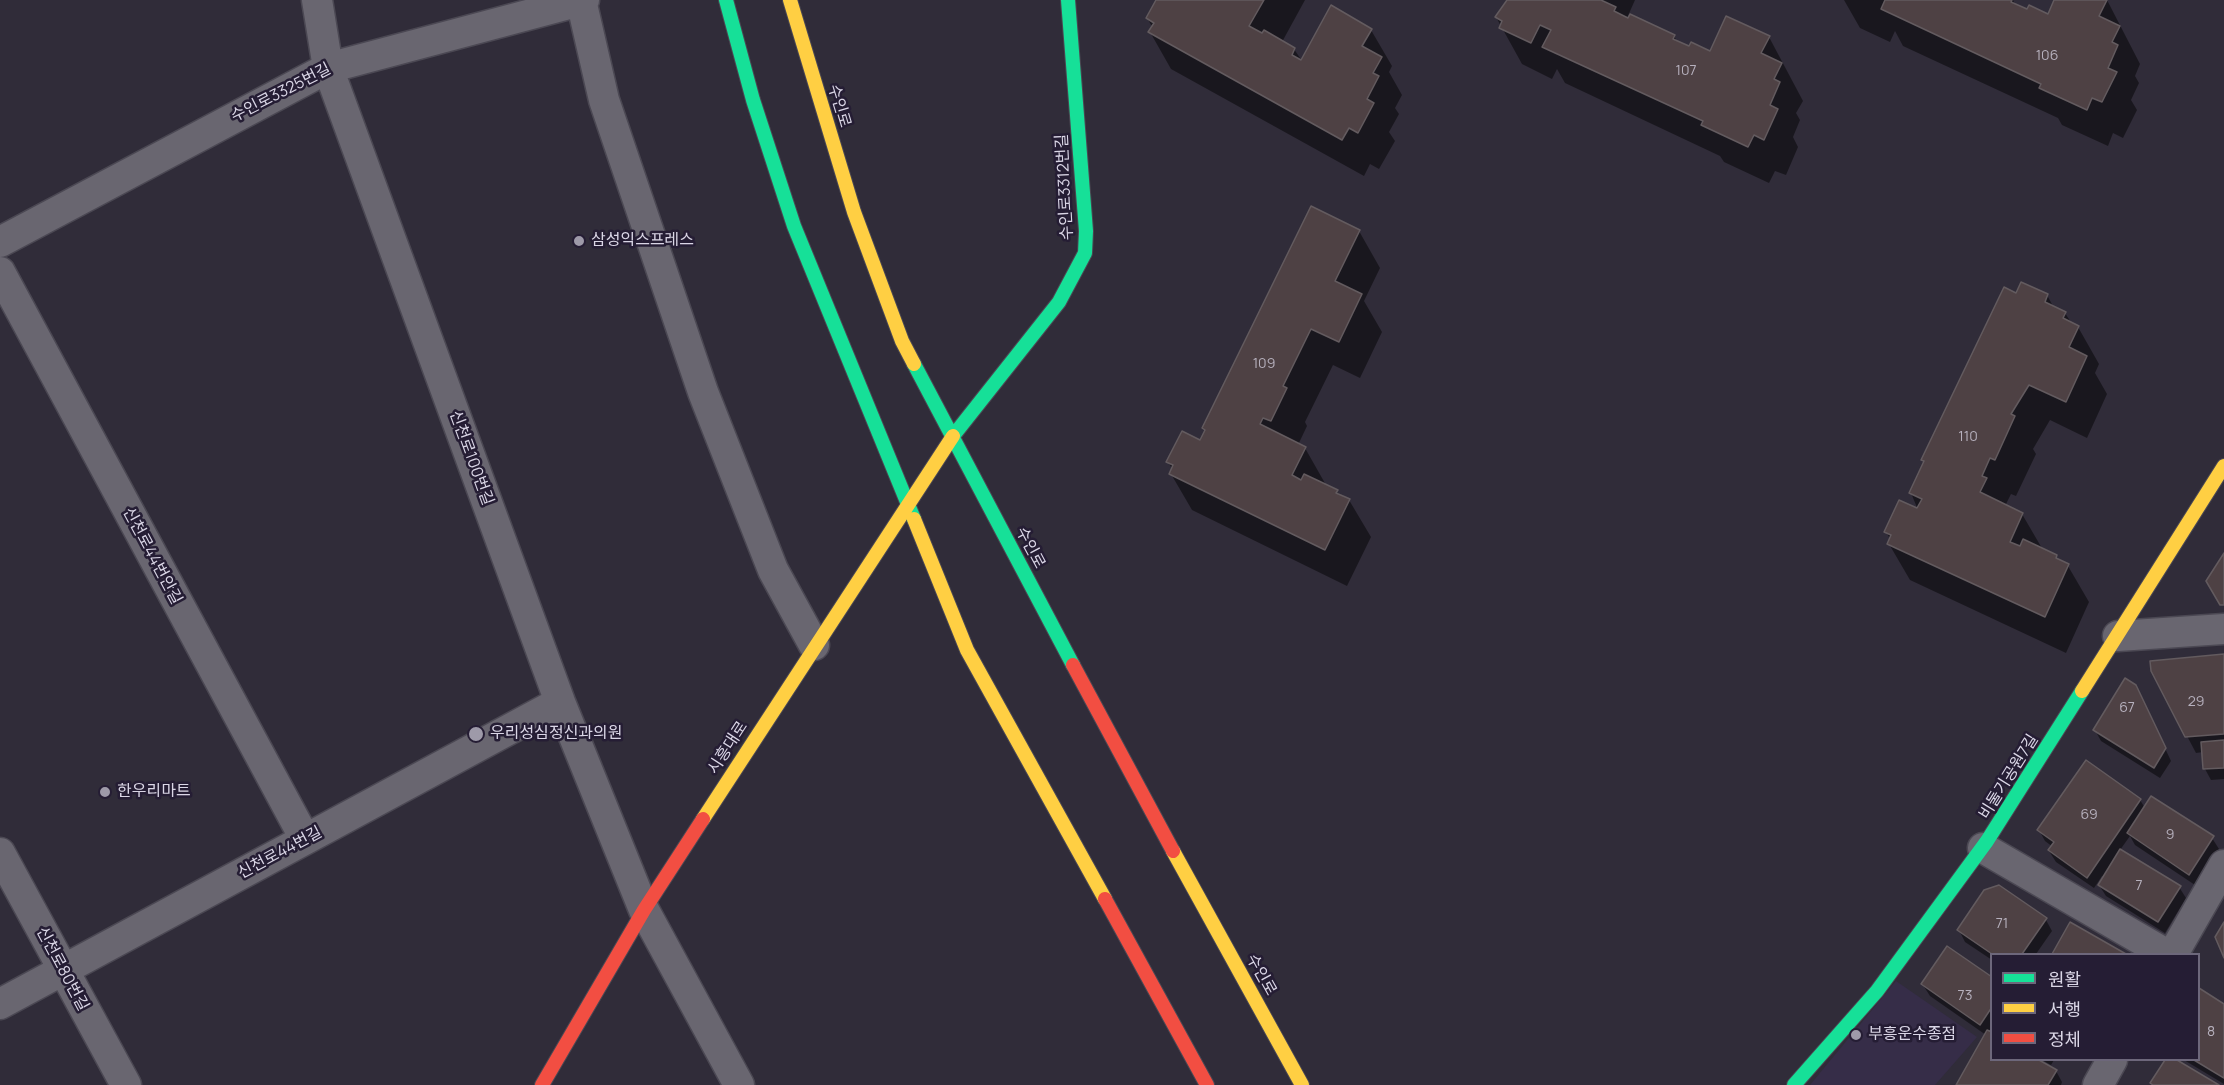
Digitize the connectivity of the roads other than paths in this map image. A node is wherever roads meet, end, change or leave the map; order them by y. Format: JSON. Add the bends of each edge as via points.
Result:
{"nodes":[{"id":1,"x":317,"y":0,"type":"edge"},
{"id":2,"x":582,"y":0,"type":"edge"},
{"id":3,"x":726,"y":0,"type":"edge"},
{"id":4,"x":790,"y":0,"type":"edge"},
{"id":5,"x":1068,"y":0,"type":"edge"},
{"id":6,"x":327,"y":68,"type":"junction"},
{"id":7,"x":0,"y":242,"type":"edge"},
{"id":8,"x":0,"y":272,"type":"edge"},
{"id":9,"x":953,"y":436,"type":"junction"},
{"id":10,"x":2224,"y":466,"type":"edge"},
{"id":11,"x":908,"y":502,"type":"junction"},
{"id":12,"x":2224,"y":629,"type":"edge"},
{"id":13,"x":2118,"y":636,"type":"junction"},
{"id":14,"x":814,"y":645,"type":"junction"},
{"id":15,"x":560,"y":702,"type":"junction"},
{"id":16,"x":304,"y":839,"type":"junction"},
{"id":17,"x":1983,"y":848,"type":"junction"},
{"id":18,"x":0,"y":853,"type":"edge"},
{"id":19,"x":2224,"y":865,"type":"edge"},
{"id":20,"x":644,"y":910,"type":"junction"},
{"id":21,"x":2164,"y":953,"type":"edge"},
{"id":22,"x":2174,"y":953,"type":"edge"},
{"id":23,"x":63,"y":970,"type":"junction"},
{"id":24,"x":0,"y":1004,"type":"edge"},
{"id":25,"x":2111,"y":1061,"type":"edge"},
{"id":26,"x":126,"y":1085,"type":"edge"},
{"id":27,"x":542,"y":1085,"type":"edge"},
{"id":28,"x":739,"y":1085,"type":"edge"},
{"id":29,"x":1207,"y":1085,"type":"edge"},
{"id":30,"x":1302,"y":1085,"type":"edge"},
{"id":31,"x":1794,"y":1085,"type":"edge"},
{"id":32,"x":2098,"y":1085,"type":"edge"}],
"edges":[{"from":1,"to":6,"type":"street","name":"신천로100번길"},
{"from":2,"to":6,"type":"street","name":"수인로3325번길"},
{"from":2,"to":14,"type":"street","via":[[603,100],[703,392],[773,570]]},
{"from":3,"to":11,"type":"main road","via":[[794,226]]},
{"from":4,"to":9,"type":"main road","name":"수인로","via":[[882,291],[902,341]]},
{"from":5,"to":9,"type":"main road","name":"수인로3312번길","via":[[1085,253],[1046,322]]},
{"from":6,"to":7,"type":"street","name":"수인로3325번길"},
{"from":6,"to":15,"type":"street","name":"신천로100번길"},
{"from":8,"to":16,"type":"street","name":"신천로44번안길"},
{"from":9,"to":11,"type":"main road","name":"시흥대로"},
{"from":9,"to":30,"type":"main road","name":"수인로","via":[[1120,754]]},
{"from":10,"to":13,"type":"main road","name":"비둘기공원7길"},
{"from":11,"to":14,"type":"main road","name":"시흥대로"},
{"from":11,"to":29,"type":"main road","via":[[967,650]]},
{"from":12,"to":13,"type":"street"},
{"from":13,"to":17,"type":"main road","name":"비둘기공원7길"},
{"from":14,"to":20,"type":"main road","name":"시흥대로"},
{"from":15,"to":16,"type":"street","name":"신천로44번길"},
{"from":15,"to":20,"type":"street","name":"신천로100번길"},
{"from":16,"to":23,"type":"street","name":"신천로44번길"},
{"from":17,"to":21,"type":"street"},
{"from":17,"to":31,"type":"main road","name":"비둘기공원7길","via":[[1877,991]]},
{"from":18,"to":23,"type":"street","name":"신천로80번길"},
{"from":19,"to":22,"type":"street"},
{"from":20,"to":27,"type":"main road","name":"시흥대로"},
{"from":20,"to":28,"type":"street","name":"신천로100번길"},
{"from":23,"to":24,"type":"street","name":"신천로44번길"},
{"from":23,"to":26,"type":"street","name":"신천로80번길"},
{"from":25,"to":32,"type":"street"}]}
